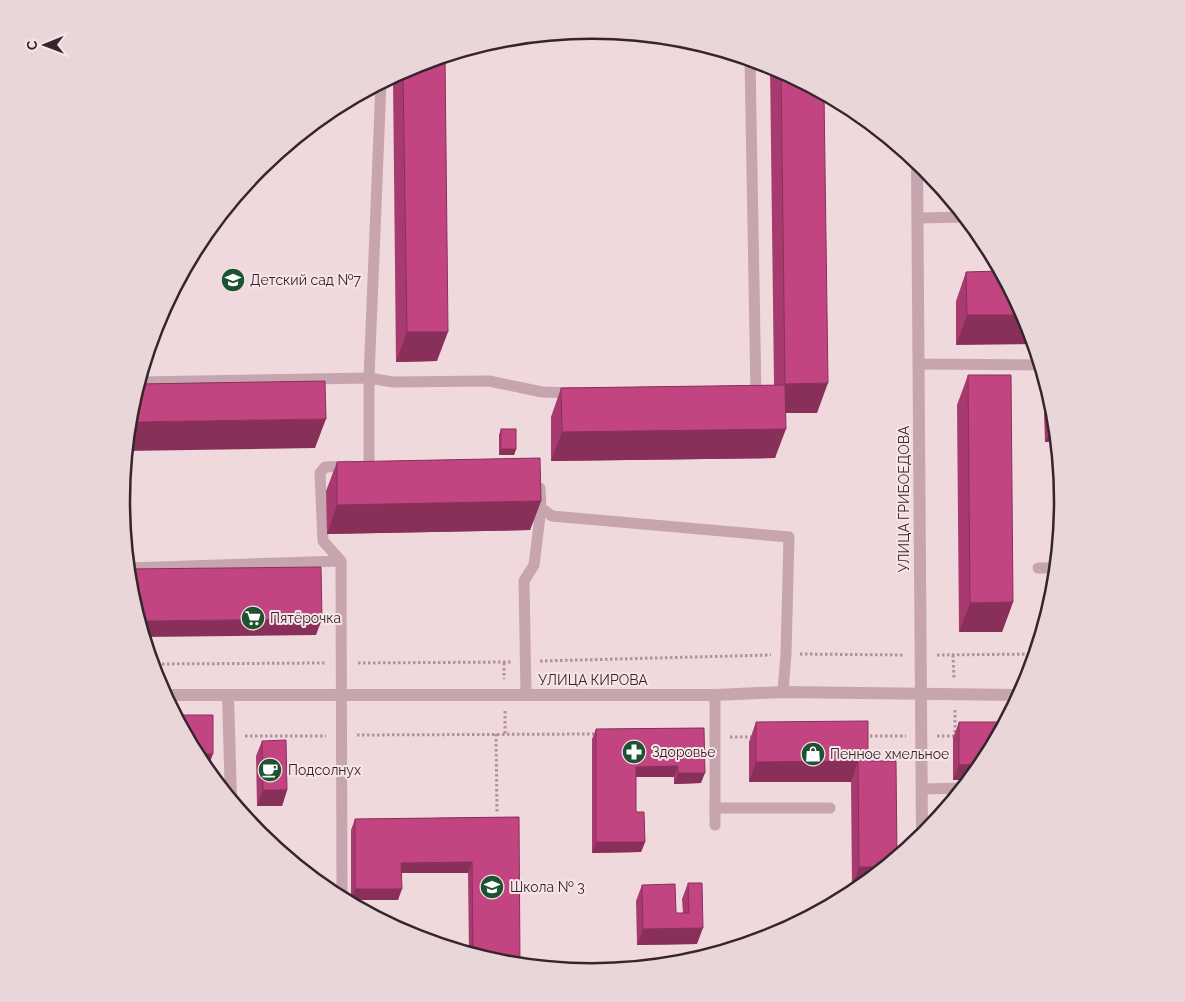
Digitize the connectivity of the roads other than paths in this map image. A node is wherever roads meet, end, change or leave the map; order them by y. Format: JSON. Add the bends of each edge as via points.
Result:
{"nodes":[{"id":1,"x":750,"y":67,"type":"edge"},
{"id":2,"x":381,"y":90,"type":"edge"},
{"id":3,"x":917,"y":172,"type":"edge"},
{"id":4,"x":957,"y":217,"type":"edge"},
{"id":5,"x":918,"y":218,"type":"junction"},
{"id":6,"x":919,"y":364,"type":"junction"},
{"id":7,"x":1034,"y":365,"type":"edge"},
{"id":8,"x":369,"y":378,"type":"junction"},
{"id":9,"x":146,"y":382,"type":"edge"},
{"id":10,"x":591,"y":393,"type":"edge"},
{"id":11,"x":736,"y":394,"type":"edge"},
{"id":12,"x":539,"y":480,"type":"edge"},
{"id":13,"x":541,"y":508,"type":"junction"},
{"id":14,"x":341,"y":561,"type":"junction"},
{"id":15,"x":135,"y":568,"type":"edge"},
{"id":16,"x":1038,"y":568,"type":"dead end"},
{"id":17,"x":1050,"y":568,"type":"edge"},
{"id":18,"x":783,"y":692,"type":"junction"},
{"id":19,"x":173,"y":695,"type":"edge"},
{"id":20,"x":526,"y":695,"type":"junction"},
{"id":21,"x":715,"y":695,"type":"junction"},
{"id":22,"x":920,"y":695,"type":"junction"},
{"id":23,"x":1012,"y":695,"type":"edge"},
{"id":24,"x":228,"y":696,"type":"junction"},
{"id":25,"x":340,"y":696,"type":"junction"},
{"id":26,"x":230,"y":787,"type":"edge"},
{"id":27,"x":954,"y":788,"type":"edge"},
{"id":28,"x":922,"y":789,"type":"junction"},
{"id":29,"x":715,"y":808,"type":"junction"},
{"id":30,"x":830,"y":808,"type":"dead end"},
{"id":31,"x":715,"y":825,"type":"dead end"},
{"id":32,"x":922,"y":825,"type":"edge"},
{"id":33,"x":342,"y":889,"type":"edge"}],
"edges":[{"from":1,"to":11,"type":"lane","via":[[756,395]]},
{"from":2,"to":8,"type":"lane"},
{"from":3,"to":5,"type":"street","name":"УЛИЦА ГРИБОЕДОВА"},
{"from":4,"to":5,"type":"lane"},
{"from":5,"to":6,"type":"street","name":"УЛИЦА ГРИБОЕДОВА"},
{"from":6,"to":7,"type":"lane"},
{"from":6,"to":22,"type":"street","name":"УЛИЦА ГРИБОЕДОВА"},
{"from":8,"to":9,"type":"lane"},
{"from":8,"to":10,"type":"lane","via":[[393,382],[489,381],[542,392]]},
{"from":8,"to":14,"type":"lane","via":[[374,465],[324,467],[320,473],[323,540]]},
{"from":12,"to":13,"type":"lane"},
{"from":13,"to":18,"type":"lane","via":[[552,516],[789,537]]},
{"from":13,"to":20,"type":"lane","via":[[534,565],[524,581]]},
{"from":14,"to":15,"type":"lane"},
{"from":14,"to":25,"type":"lane"},
{"from":16,"to":17,"type":"lane"},
{"from":18,"to":21,"type":"street","name":"УЛИЦА КИРОВА"},
{"from":18,"to":22,"type":"street","name":"УЛИЦА КИРОВА"},
{"from":19,"to":24,"type":"street","name":"УЛИЦА КИРОВА"},
{"from":20,"to":21,"type":"street","name":"УЛИЦА КИРОВА"},
{"from":20,"to":25,"type":"street","name":"УЛИЦА КИРОВА"},
{"from":21,"to":29,"type":"lane"},
{"from":22,"to":23,"type":"street","name":"УЛИЦА КИРОВА"},
{"from":22,"to":28,"type":"street","name":"УЛИЦА ГРИБОЕДОВА"},
{"from":24,"to":25,"type":"street","name":"УЛИЦА КИРОВА"},
{"from":24,"to":26,"type":"street"},
{"from":25,"to":33,"type":"lane"},
{"from":27,"to":28,"type":"lane"},
{"from":28,"to":32,"type":"street","name":"УЛИЦА ГРИБОЕДОВА"},
{"from":29,"to":30,"type":"lane"},
{"from":29,"to":31,"type":"lane"}]}
